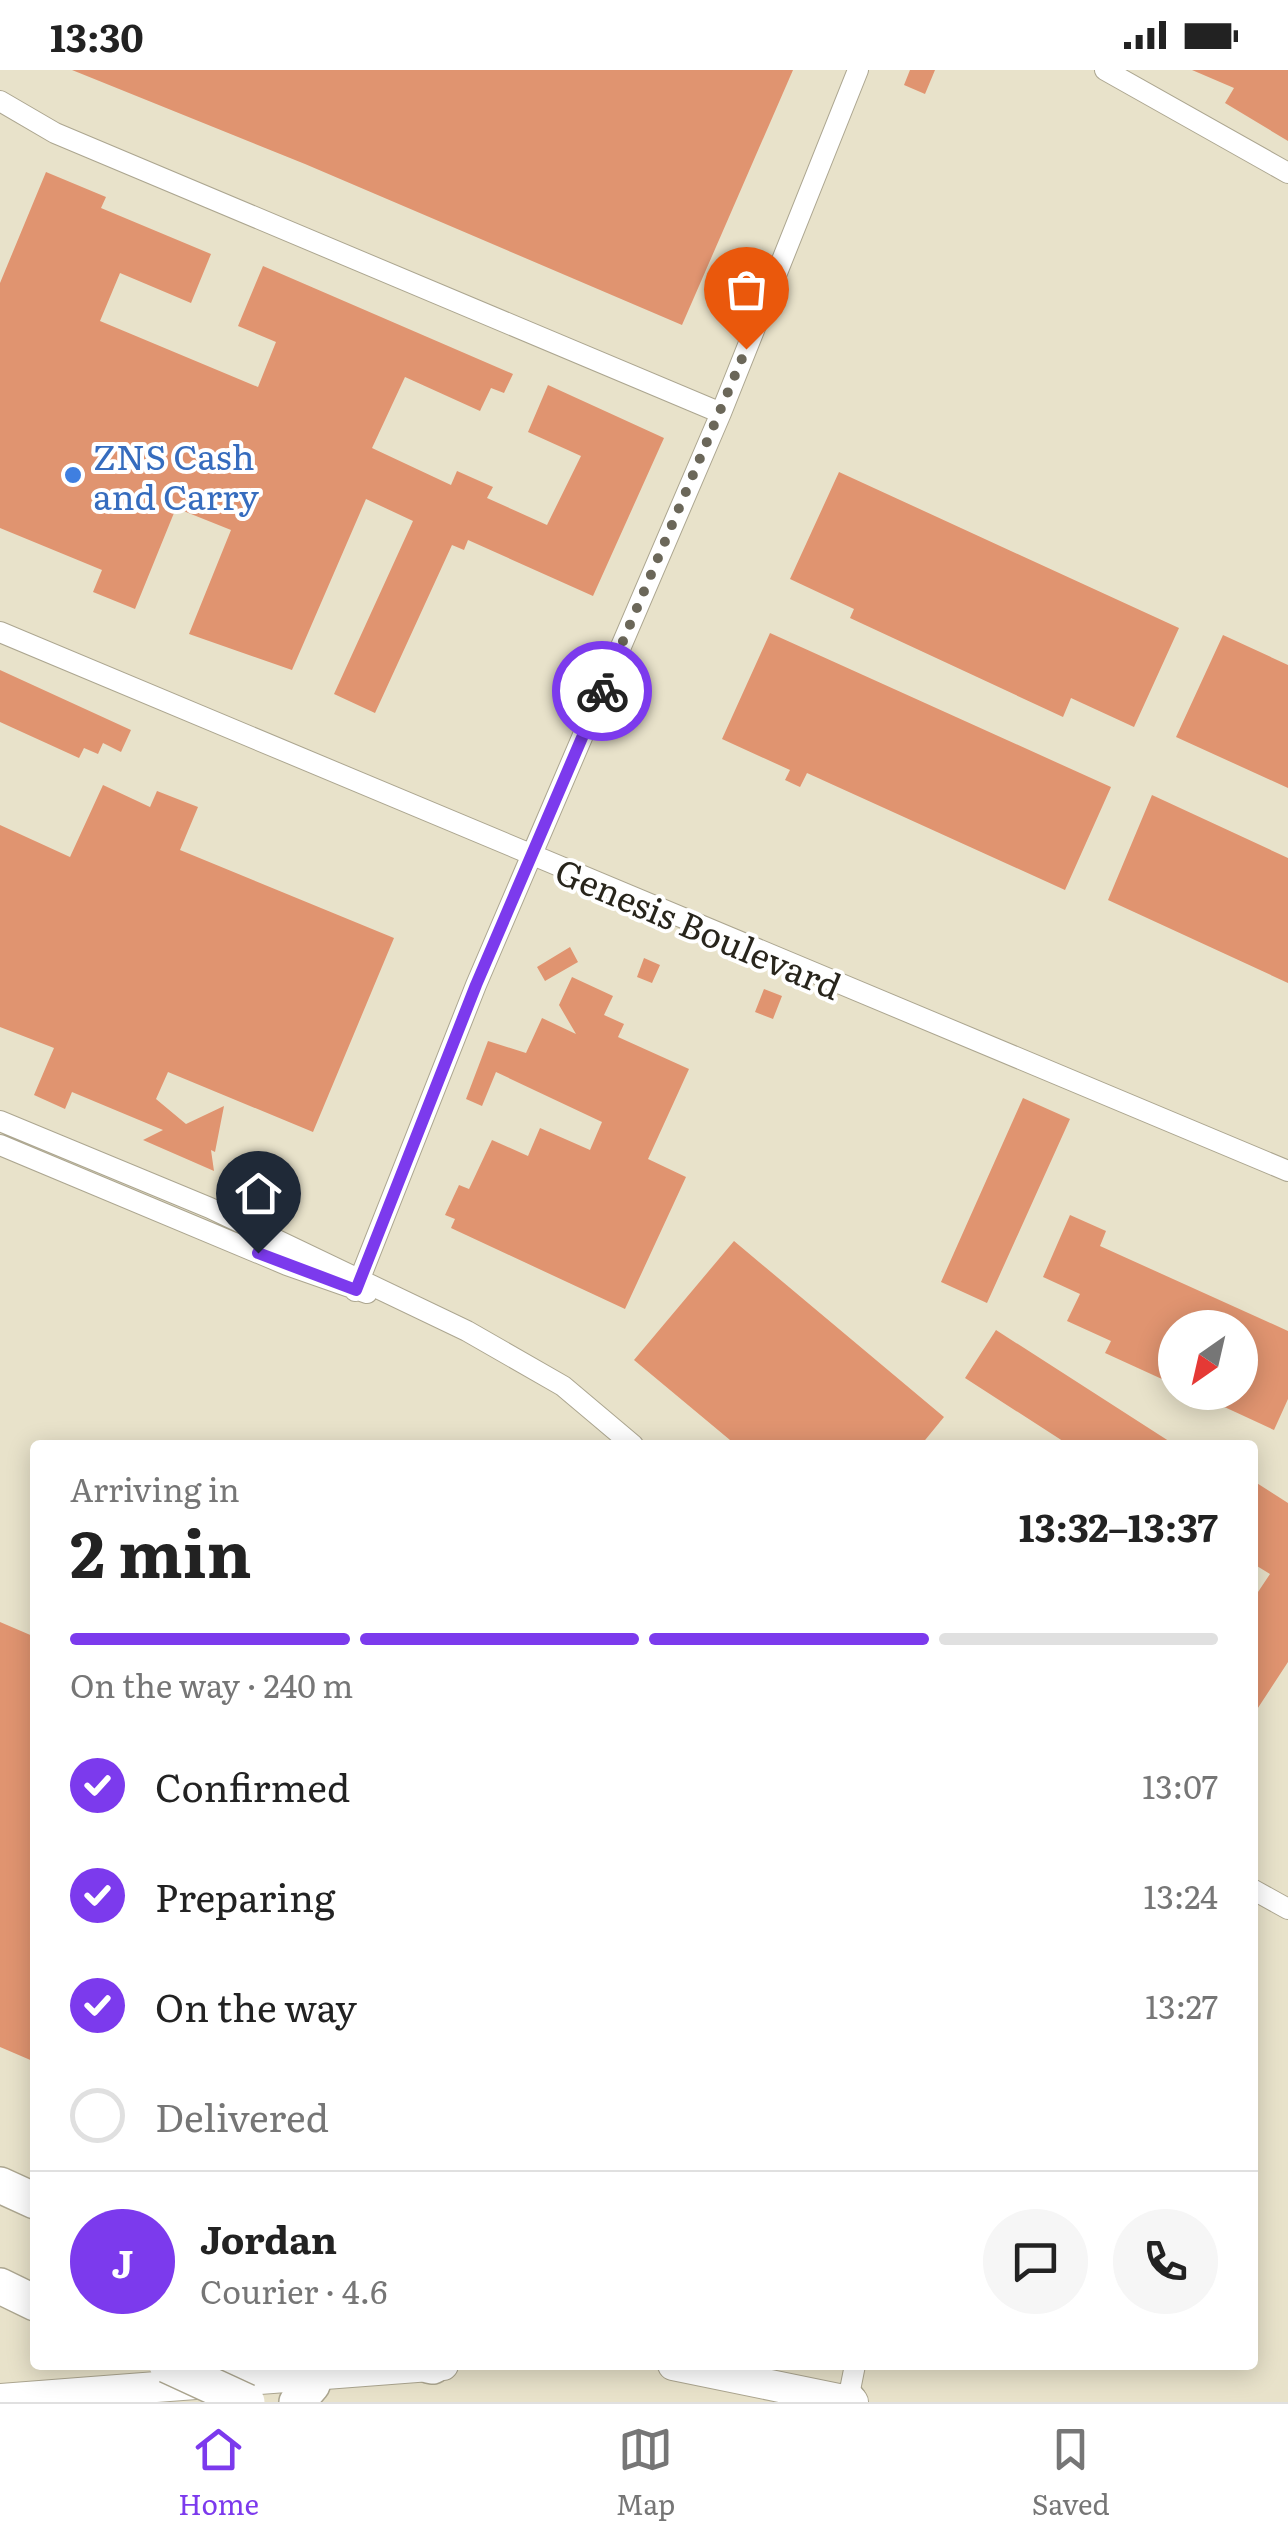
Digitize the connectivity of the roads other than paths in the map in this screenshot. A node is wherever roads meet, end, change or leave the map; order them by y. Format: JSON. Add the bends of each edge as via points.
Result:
{"nodes":[{"id":1,"x":858,"y":70,"type":"edge"},
{"id":2,"x":1105,"y":70,"type":"edge"},
{"id":3,"x":0,"y":102,"type":"edge"},
{"id":4,"x":1288,"y":174,"type":"edge"},
{"id":5,"x":722,"y":413,"type":"junction"},
{"id":6,"x":0,"y":632,"type":"edge"},
{"id":7,"x":531,"y":857,"type":"junction"},
{"id":8,"x":0,"y":1121,"type":"edge"},
{"id":9,"x":0,"y":1145,"type":"edge"},
{"id":10,"x":1288,"y":1171,"type":"edge"},
{"id":11,"x":210,"y":1208,"type":"junction"},
{"id":12,"x":200,"y":1228,"type":"junction"},
{"id":13,"x":358,"y":1284,"type":"junction"},
{"id":14,"x":626,"y":1440,"type":"edge"},
{"id":15,"x":1258,"y":1892,"type":"edge"},
{"id":16,"x":1288,"y":1910,"type":"edge"},
{"id":17,"x":0,"y":2184,"type":"edge"},
{"id":18,"x":30,"y":2199,"type":"edge"},
{"id":19,"x":0,"y":2286,"type":"edge"},
{"id":20,"x":30,"y":2301,"type":"edge"},
{"id":21,"x":178,"y":2370,"type":"edge"},
{"id":22,"x":398,"y":2370,"type":"edge"},
{"id":23,"x":697,"y":2370,"type":"edge"},
{"id":24,"x":854,"y":2370,"type":"edge"},
{"id":25,"x":310,"y":2381,"type":"edge"},
{"id":26,"x":0,"y":2399,"type":"edge"},
{"id":27,"x":247,"y":2402,"type":"edge"},
{"id":28,"x":849,"y":2402,"type":"edge"}],
"edges":[{"from":1,"to":5,"type":"street"},
{"from":2,"to":4,"type":"street"},
{"from":3,"to":5,"type":"street","via":[[54,133]]},
{"from":5,"to":7,"type":"street"},
{"from":6,"to":7,"type":"street","name":"Genesis Boulevard"},
{"from":7,"to":10,"type":"street","name":"Genesis Boulevard"},
{"from":7,"to":13,"type":"street"},
{"from":8,"to":11,"type":"street"},
{"from":9,"to":12,"type":"street"},
{"from":11,"to":12,"type":"street"},
{"from":11,"to":13,"type":"street"},
{"from":12,"to":13,"type":"street"},
{"from":13,"to":14,"type":"street","via":[[526,1362]]},
{"from":15,"to":16,"type":"street"},
{"from":17,"to":18,"type":"highway"},
{"from":19,"to":20,"type":"highway"},
{"from":21,"to":27,"type":"highway","bridge":true},
{"from":22,"to":25,"type":"main road"},
{"from":23,"to":28,"type":"main road"},
{"from":24,"to":28,"type":"street"},
{"from":25,"to":26,"type":"main road"}]}
